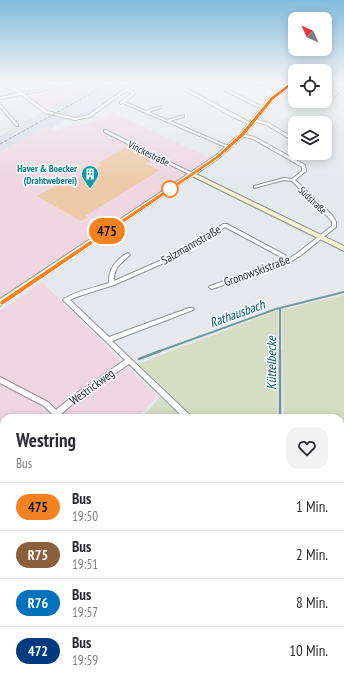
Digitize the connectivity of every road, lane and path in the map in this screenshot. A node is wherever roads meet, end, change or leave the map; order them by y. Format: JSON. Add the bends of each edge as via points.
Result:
{"nodes":[{"id":1,"x":8,"y":115,"type":"edge"},
{"id":2,"x":56,"y":115,"type":"edge"},
{"id":3,"x":91,"y":115,"type":"edge"},
{"id":4,"x":152,"y":115,"type":"edge"},
{"id":5,"x":232,"y":115,"type":"edge"},
{"id":6,"x":258,"y":115,"type":"edge"},
{"id":7,"x":183,"y":116,"type":"dead end"},
{"id":8,"x":166,"y":121,"type":"junction"},
{"id":9,"x":253,"y":122,"type":"junction"},
{"id":10,"x":17,"y":125,"type":"dead end"},
{"id":11,"x":106,"y":131,"type":"dead end"},
{"id":12,"x":242,"y":135,"type":"junction"},
{"id":13,"x":288,"y":137,"type":"edge"},
{"id":14,"x":229,"y":148,"type":"junction"},
{"id":15,"x":192,"y":174,"type":"junction"},
{"id":16,"x":293,"y":180,"type":"junction"},
{"id":17,"x":255,"y":187,"type":"dead end"},
{"id":18,"x":320,"y":237,"type":"junction"},
{"id":19,"x":344,"y":249,"type":"edge"},
{"id":20,"x":128,"y":255,"type":"dead end"},
{"id":21,"x":288,"y":261,"type":"junction"},
{"id":22,"x":112,"y":284,"type":"junction"},
{"id":23,"x":212,"y":287,"type":"dead end"},
{"id":24,"x":0,"y":303,"type":"edge"},
{"id":25,"x":191,"y":309,"type":"dead end"},
{"id":26,"x":108,"y":340,"type":"junction"},
{"id":27,"x":129,"y":361,"type":"junction"},
{"id":28,"x":0,"y":380,"type":"edge"},
{"id":29,"x":53,"y":414,"type":"edge"},
{"id":30,"x":56,"y":414,"type":"edge"},
{"id":31,"x":185,"y":414,"type":"edge"}],
"edges":[{"from":1,"to":10,"type":"street"},
{"from":2,"to":3,"type":"street","via":[[77,119]]},
{"from":4,"to":8,"type":"street"},
{"from":5,"to":9,"type":"street"},
{"from":6,"to":9,"type":"main road"},
{"from":7,"to":8,"type":"street"},
{"from":8,"to":14,"type":"street"},
{"from":9,"to":12,"type":"main road"},
{"from":9,"to":13,"type":"street","via":[[268,124]]},
{"from":11,"to":15,"type":"street","name":"Vinckestraße"},
{"from":12,"to":14,"type":"main road"},
{"from":12,"to":16,"type":"street","name":"Südstraße","via":[[254,138],[304,166],[304,170]]},
{"from":14,"to":15,"type":"main road"},
{"from":15,"to":18,"type":"main road"},
{"from":15,"to":24,"type":"main road"},
{"from":16,"to":17,"type":"street","name":"Südstraße","via":[[284,179]]},
{"from":16,"to":18,"type":"street","name":"Südstraße","via":[[334,222],[334,226]]},
{"from":18,"to":19,"type":"main road"},
{"from":18,"to":21,"type":"street","name":"Gronowskistraße"},
{"from":20,"to":22,"type":"street","via":[[113,268],[110,276]]},
{"from":21,"to":22,"type":"street","name":"Salzmannstraße","via":[[225,225],[182,253]]},
{"from":21,"to":23,"type":"street","name":"Gronowskistraße"},
{"from":22,"to":26,"type":"street","name":"Salzmannstraße","via":[[66,300]]},
{"from":25,"to":26,"type":"street"},
{"from":26,"to":27,"type":"street"},
{"from":27,"to":30,"type":"street","name":"Westrickweg"},
{"from":27,"to":31,"type":"street"},
{"from":28,"to":29,"type":"street","name":"Westrickweg","via":[[46,404]]}]}
